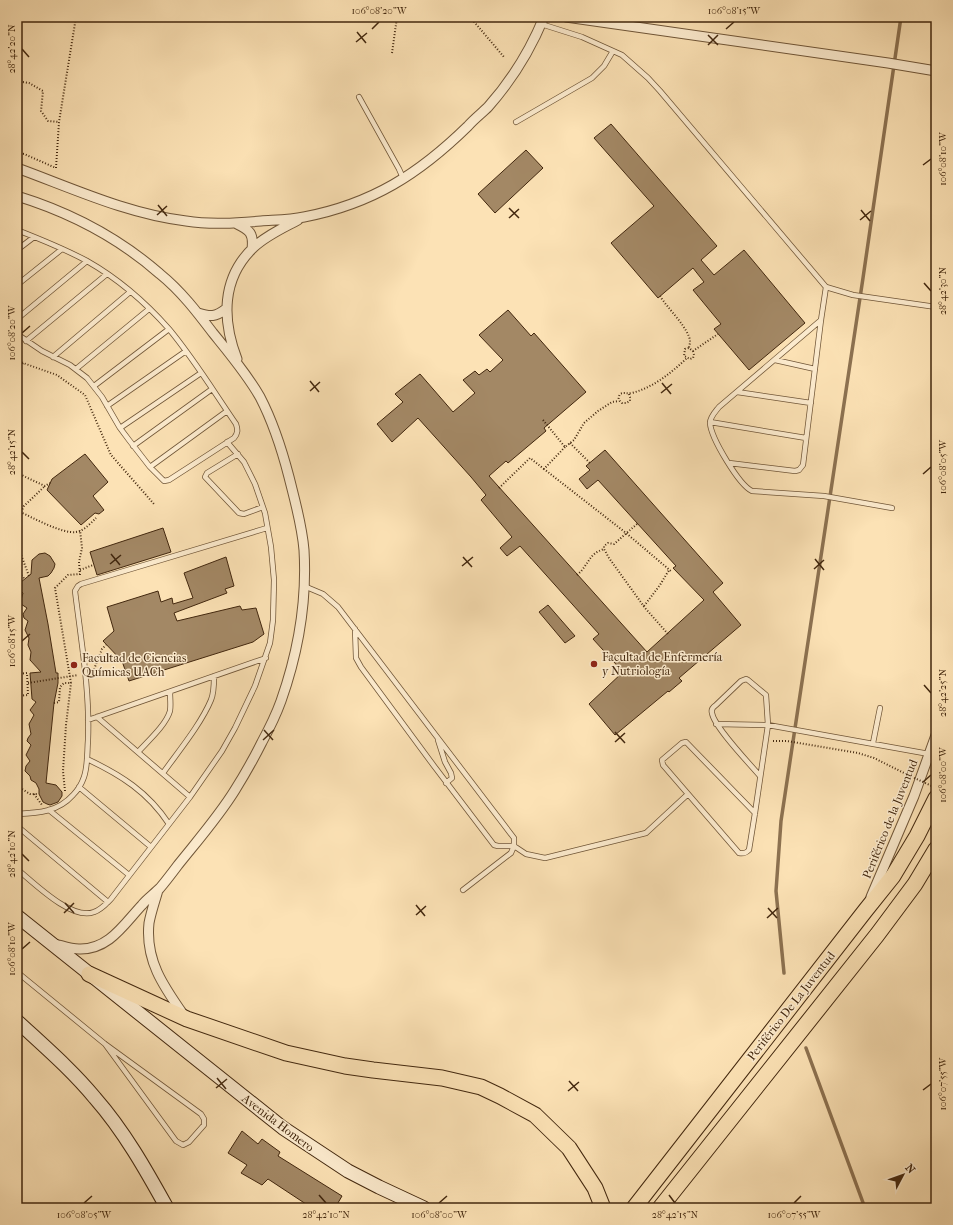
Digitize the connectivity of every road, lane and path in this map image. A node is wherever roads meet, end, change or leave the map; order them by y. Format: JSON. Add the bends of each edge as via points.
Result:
{"nodes":[{"id":1,"x":76,"y":17,"type":"edge"},
{"id":2,"x":397,"y":17,"type":"edge"},
{"id":3,"x":470,"y":17,"type":"edge"},
{"id":4,"x":566,"y":17,"type":"edge"},
{"id":5,"x":577,"y":18,"type":"edge"},
{"id":6,"x":542,"y":20,"type":"edge"},
{"id":7,"x":613,"y":51,"type":"junction"},
{"id":8,"x":392,"y":53,"type":"dead end"},
{"id":9,"x":504,"y":57,"type":"dead end"},
{"id":10,"x":936,"y":71,"type":"edge"},
{"id":11,"x":17,"y":81,"type":"edge"},
{"id":12,"x":359,"y":97,"type":"dead end"},
{"id":13,"x":59,"y":122,"type":"junction"},
{"id":14,"x":516,"y":122,"type":"dead end"},
{"id":15,"x":17,"y":153,"type":"edge"},
{"id":16,"x":17,"y":168,"type":"edge"},
{"id":17,"x":403,"y":178,"type":"junction"},
{"id":18,"x":17,"y":196,"type":"edge"},
{"id":19,"x":302,"y":218,"type":"junction"},
{"id":20,"x":235,"y":223,"type":"junction"},
{"id":21,"x":17,"y":230,"type":"edge"},
{"id":22,"x":34,"y":237,"type":"junction"},
{"id":23,"x":62,"y":249,"type":"junction"},
{"id":24,"x":252,"y":249,"type":"junction"},
{"id":25,"x":17,"y":250,"type":"edge"},
{"id":26,"x":87,"y":261,"type":"junction"},
{"id":27,"x":107,"y":274,"type":"junction"},
{"id":28,"x":17,"y":285,"type":"edge"},
{"id":29,"x":826,"y":287,"type":"junction"},
{"id":30,"x":130,"y":292,"type":"junction"},
{"id":31,"x":660,"y":296,"type":"dead end"},
{"id":32,"x":936,"y":307,"type":"edge"},
{"id":33,"x":149,"y":308,"type":"junction"},
{"id":34,"x":226,"y":309,"type":"junction"},
{"id":35,"x":198,"y":313,"type":"junction"},
{"id":36,"x":17,"y":319,"type":"edge"},
{"id":37,"x":821,"y":320,"type":"junction"},
{"id":38,"x":168,"y":329,"type":"junction"},
{"id":39,"x":17,"y":334,"type":"edge"},
{"id":40,"x":718,"y":334,"type":"dead end"},
{"id":41,"x":26,"y":341,"type":"junction"},
{"id":42,"x":689,"y":348,"type":"junction"},
{"id":43,"x":186,"y":351,"type":"junction"},
{"id":44,"x":693,"y":351,"type":"junction"},
{"id":45,"x":53,"y":357,"type":"junction"},
{"id":46,"x":687,"y":358,"type":"junction"},
{"id":47,"x":17,"y":359,"type":"edge"},
{"id":48,"x":775,"y":360,"type":"junction"},
{"id":49,"x":23,"y":363,"type":"junction"},
{"id":50,"x":240,"y":366,"type":"junction"},
{"id":51,"x":76,"y":369,"type":"junction"},
{"id":52,"x":815,"y":369,"type":"junction"},
{"id":53,"x":17,"y":372,"type":"edge"},
{"id":54,"x":201,"y":373,"type":"junction"},
{"id":55,"x":94,"y":386,"type":"junction"},
{"id":56,"x":212,"y":389,"type":"junction"},
{"id":57,"x":737,"y":392,"type":"junction"},
{"id":58,"x":629,"y":394,"type":"junction"},
{"id":59,"x":619,"y":401,"type":"junction"},
{"id":60,"x":810,"y":403,"type":"junction"},
{"id":61,"x":107,"y":406,"type":"junction"},
{"id":62,"x":227,"y":411,"type":"junction"},
{"id":63,"x":543,"y":420,"type":"dead end"},
{"id":64,"x":710,"y":422,"type":"junction"},
{"id":65,"x":120,"y":428,"type":"junction"},
{"id":66,"x":806,"y":438,"type":"junction"},
{"id":67,"x":227,"y":442,"type":"junction"},
{"id":68,"x":570,"y":443,"type":"junction"},
{"id":69,"x":134,"y":446,"type":"junction"},
{"id":70,"x":565,"y":447,"type":"junction"},
{"id":71,"x":238,"y":454,"type":"junction"},
{"id":72,"x":590,"y":463,"type":"dead end"},
{"id":73,"x":729,"y":464,"type":"junction"},
{"id":74,"x":150,"y":467,"type":"junction"},
{"id":75,"x":544,"y":469,"type":"junction"},
{"id":76,"x":17,"y":473,"type":"edge"},
{"id":77,"x":50,"y":483,"type":"dead end"},
{"id":78,"x":44,"y":486,"type":"junction"},
{"id":79,"x":499,"y":488,"type":"dead end"},
{"id":80,"x":154,"y":504,"type":"dead end"},
{"id":81,"x":263,"y":508,"type":"junction"},
{"id":82,"x":892,"y":508,"type":"dead end"},
{"id":83,"x":20,"y":512,"type":"junction"},
{"id":84,"x":96,"y":518,"type":"dead end"},
{"id":85,"x":17,"y":520,"type":"edge"},
{"id":86,"x":637,"y":524,"type":"dead end"},
{"id":87,"x":267,"y":528,"type":"junction"},
{"id":88,"x":80,"y":530,"type":"junction"},
{"id":89,"x":626,"y":533,"type":"junction"},
{"id":90,"x":17,"y":544,"type":"edge"},
{"id":91,"x":604,"y":549,"type":"junction"},
{"id":92,"x":93,"y":565,"type":"dead end"},
{"id":93,"x":80,"y":570,"type":"junction"},
{"id":94,"x":669,"y":570,"type":"junction"},
{"id":95,"x":17,"y":571,"type":"edge"},
{"id":96,"x":672,"y":572,"type":"dead end"},
{"id":97,"x":80,"y":574,"type":"junction"},
{"id":98,"x":577,"y":574,"type":"dead end"},
{"id":99,"x":29,"y":576,"type":"dead end"},
{"id":100,"x":25,"y":579,"type":"dead end"},
{"id":101,"x":81,"y":584,"type":"junction"},
{"id":102,"x":304,"y":586,"type":"junction"},
{"id":103,"x":644,"y":606,"type":"junction"},
{"id":104,"x":354,"y":629,"type":"junction"},
{"id":105,"x":668,"y":634,"type":"dead end"},
{"id":106,"x":266,"y":658,"type":"junction"},
{"id":107,"x":17,"y":674,"type":"edge"},
{"id":108,"x":69,"y":676,"type":"junction"},
{"id":109,"x":214,"y":676,"type":"junction"},
{"id":110,"x":28,"y":683,"type":"junction"},
{"id":111,"x":71,"y":683,"type":"junction"},
{"id":112,"x":170,"y":692,"type":"junction"},
{"id":113,"x":17,"y":696,"type":"edge"},
{"id":114,"x":54,"y":703,"type":"dead end"},
{"id":115,"x":880,"y":708,"type":"dead end"},
{"id":116,"x":97,"y":717,"type":"junction"},
{"id":117,"x":88,"y":720,"type":"junction"},
{"id":118,"x":716,"y":724,"type":"junction"},
{"id":119,"x":768,"y":725,"type":"junction"},
{"id":120,"x":936,"y":735,"type":"edge"},
{"id":121,"x":437,"y":736,"type":"junction"},
{"id":122,"x":766,"y":740,"type":"junction"},
{"id":123,"x":873,"y":743,"type":"junction"},
{"id":124,"x":138,"y":752,"type":"junction"},
{"id":125,"x":929,"y":754,"type":"junction"},
{"id":126,"x":87,"y":759,"type":"junction"},
{"id":127,"x":163,"y":773,"type":"junction"},
{"id":128,"x":760,"y":776,"type":"junction"},
{"id":129,"x":64,"y":780,"type":"dead end"},
{"id":130,"x":446,"y":782,"type":"junction"},
{"id":131,"x":17,"y":786,"type":"edge"},
{"id":132,"x":79,"y":787,"type":"junction"},
{"id":133,"x":936,"y":788,"type":"edge"},
{"id":134,"x":37,"y":794,"type":"dead end"},
{"id":135,"x":688,"y":794,"type":"junction"},
{"id":136,"x":190,"y":797,"type":"junction"},
{"id":137,"x":936,"y":798,"type":"edge"},
{"id":138,"x":49,"y":810,"type":"junction"},
{"id":139,"x":755,"y":813,"type":"junction"},
{"id":140,"x":17,"y":814,"type":"edge"},
{"id":141,"x":169,"y":824,"type":"junction"},
{"id":142,"x":17,"y":826,"type":"edge"},
{"id":143,"x":514,"y":846,"type":"junction"},
{"id":144,"x":151,"y":847,"type":"junction"},
{"id":145,"x":936,"y":849,"type":"edge"},
{"id":146,"x":17,"y":870,"type":"edge"},
{"id":147,"x":129,"y":875,"type":"junction"},
{"id":148,"x":159,"y":890,"type":"junction"},
{"id":149,"x":463,"y":890,"type":"dead end"},
{"id":150,"x":108,"y":902,"type":"junction"},
{"id":151,"x":865,"y":911,"type":"junction"},
{"id":152,"x":17,"y":916,"type":"edge"},
{"id":153,"x":50,"y":943,"type":"junction"},
{"id":154,"x":17,"y":972,"type":"edge"},
{"id":155,"x":89,"y":974,"type":"junction"},
{"id":156,"x":187,"y":1019,"type":"junction"},
{"id":157,"x":17,"y":1021,"type":"edge"},
{"id":158,"x":105,"y":1044,"type":"junction"},
{"id":159,"x":167,"y":1208,"type":"edge"},
{"id":160,"x":424,"y":1208,"type":"edge"},
{"id":161,"x":604,"y":1208,"type":"edge"},
{"id":162,"x":634,"y":1208,"type":"edge"},
{"id":163,"x":660,"y":1208,"type":"edge"}],
"edges":[{"from":1,"to":13,"type":"path"},
{"from":2,"to":8,"type":"path"},
{"from":3,"to":9,"type":"path"},
{"from":4,"to":5,"type":"street"},
{"from":5,"to":10,"type":"street"},
{"from":6,"to":7,"type":"lane"},
{"from":6,"to":17,"type":"street","via":[[516,71],[487,107],[439,153]]},
{"from":7,"to":14,"type":"lane","via":[[604,66],[592,78]]},
{"from":7,"to":29,"type":"lane","via":[[633,64],[660,91]]},
{"from":11,"to":13,"type":"path","via":[[29,83],[43,91],[40,111],[48,121]]},
{"from":12,"to":17,"type":"lane"},
{"from":13,"to":15,"type":"path","via":[[56,168]]},
{"from":16,"to":20,"type":"street","via":[[142,212],[186,221]]},
{"from":17,"to":19,"type":"street","via":[[352,205]]},
{"from":18,"to":35,"type":"street","via":[[53,209],[111,238],[161,274]]},
{"from":19,"to":20,"type":"street"},
{"from":19,"to":24,"type":"street","via":[[276,231]]},
{"from":20,"to":24,"type":"street","via":[[251,233]]},
{"from":21,"to":22,"type":"lane"},
{"from":22,"to":23,"type":"lane"},
{"from":22,"to":25,"type":"lane"},
{"from":23,"to":26,"type":"lane"},
{"from":23,"to":28,"type":"lane"},
{"from":24,"to":34,"type":"street","via":[[236,269],[228,291]]},
{"from":26,"to":27,"type":"lane"},
{"from":26,"to":36,"type":"lane"},
{"from":27,"to":30,"type":"lane"},
{"from":27,"to":41,"type":"lane"},
{"from":29,"to":32,"type":"lane","via":[[853,295]]},
{"from":29,"to":37,"type":"lane"},
{"from":30,"to":33,"type":"lane"},
{"from":30,"to":45,"type":"lane"},
{"from":31,"to":42,"type":"path","via":[[680,320],[690,341]]},
{"from":33,"to":38,"type":"lane"},
{"from":33,"to":51,"type":"lane"},
{"from":34,"to":35,"type":"street","via":[[216,316]]},
{"from":34,"to":50,"type":"street","via":[[230,336]]},
{"from":35,"to":50,"type":"street"},
{"from":37,"to":48,"type":"lane"},
{"from":37,"to":52,"type":"lane"},
{"from":38,"to":43,"type":"lane"},
{"from":38,"to":55,"type":"lane"},
{"from":39,"to":41,"type":"lane"},
{"from":40,"to":44,"type":"path"},
{"from":41,"to":45,"type":"lane"},
{"from":42,"to":44,"type":"path"},
{"from":42,"to":46,"type":"path","via":[[685,349],[684,353]]},
{"from":43,"to":54,"type":"lane"},
{"from":43,"to":61,"type":"lane"},
{"from":44,"to":46,"type":"path","via":[[693,358]]},
{"from":45,"to":51,"type":"lane"},
{"from":46,"to":58,"type":"path","via":[[663,378]]},
{"from":47,"to":49,"type":"path"},
{"from":48,"to":52,"type":"lane"},
{"from":48,"to":57,"type":"lane"},
{"from":49,"to":53,"type":"path"},
{"from":49,"to":80,"type":"path","via":[[57,375],[85,395],[111,455]]},
{"from":50,"to":102,"type":"street","via":[[263,404],[282,449],[301,526]]},
{"from":51,"to":55,"type":"lane"},
{"from":52,"to":60,"type":"lane"},
{"from":54,"to":56,"type":"lane"},
{"from":54,"to":65,"type":"lane"},
{"from":55,"to":61,"type":"lane"},
{"from":56,"to":62,"type":"lane"},
{"from":56,"to":69,"type":"lane"},
{"from":57,"to":60,"type":"lane"},
{"from":57,"to":64,"type":"lane","via":[[719,407]]},
{"from":58,"to":59,"type":"path","via":[[620,394]]},
{"from":58,"to":59,"type":"path","via":[[630,401]]},
{"from":59,"to":68,"type":"path","via":[[612,402],[598,411],[584,423]]},
{"from":60,"to":66,"type":"lane"},
{"from":61,"to":65,"type":"lane"},
{"from":62,"to":67,"type":"lane","via":[[238,429],[234,438]]},
{"from":62,"to":74,"type":"lane"},
{"from":63,"to":70,"type":"path"},
{"from":64,"to":66,"type":"lane"},
{"from":64,"to":73,"type":"lane","via":[[720,449]]},
{"from":65,"to":69,"type":"lane"},
{"from":66,"to":73,"type":"lane","via":[[803,465],[799,470]]},
{"from":67,"to":71,"type":"lane"},
{"from":67,"to":74,"type":"lane","via":[[167,481],[161,479]]},
{"from":68,"to":70,"type":"path"},
{"from":68,"to":72,"type":"path"},
{"from":69,"to":74,"type":"lane"},
{"from":70,"to":75,"type":"path"},
{"from":71,"to":81,"type":"lane","via":[[255,484]]},
{"from":71,"to":81,"type":"lane","via":[[207,472],[205,477],[239,513]]},
{"from":73,"to":82,"type":"lane","via":[[744,486],[752,491],[824,496]]},
{"from":75,"to":79,"type":"path","via":[[530,458]]},
{"from":75,"to":89,"type":"path"},
{"from":76,"to":78,"type":"path"},
{"from":77,"to":78,"type":"path"},
{"from":78,"to":83,"type":"path"},
{"from":81,"to":87,"type":"lane"},
{"from":83,"to":85,"type":"path"},
{"from":83,"to":88,"type":"path","via":[[68,532]]},
{"from":84,"to":88,"type":"path","via":[[89,526]]},
{"from":86,"to":89,"type":"path"},
{"from":87,"to":101,"type":"lane"},
{"from":87,"to":106,"type":"lane","via":[[274,580],[273,620]]},
{"from":88,"to":93,"type":"path"},
{"from":89,"to":91,"type":"path","via":[[614,544],[608,543]]},
{"from":89,"to":94,"type":"path"},
{"from":90,"to":99,"type":"path"},
{"from":91,"to":98,"type":"path","via":[[592,555]]},
{"from":91,"to":103,"type":"path"},
{"from":92,"to":93,"type":"path"},
{"from":93,"to":97,"type":"path"},
{"from":94,"to":96,"type":"path"},
{"from":94,"to":103,"type":"path"},
{"from":95,"to":100,"type":"path"},
{"from":97,"to":101,"type":"path"},
{"from":97,"to":108,"type":"path","via":[[68,575],[55,588]]},
{"from":101,"to":117,"type":"lane","via":[[75,591]]},
{"from":102,"to":104,"type":"lane","via":[[324,594],[338,607]]},
{"from":102,"to":148,"type":"street","via":[[303,608],[293,664],[281,703],[270,727],[235,791]]},
{"from":103,"to":105,"type":"path"},
{"from":104,"to":121,"type":"lane"},
{"from":104,"to":130,"type":"lane","via":[[356,658],[361,667]]},
{"from":106,"to":109,"type":"lane"},
{"from":106,"to":136,"type":"lane","via":[[235,728]]},
{"from":107,"to":110,"type":"path","via":[[27,673]]},
{"from":108,"to":110,"type":"path"},
{"from":108,"to":111,"type":"path"},
{"from":109,"to":112,"type":"lane"},
{"from":109,"to":127,"type":"lane","via":[[213,691],[206,710]]},
{"from":110,"to":113,"type":"path","via":[[28,695]]},
{"from":111,"to":114,"type":"path","via":[[64,683],[60,687],[59,702]]},
{"from":111,"to":129,"type":"path"},
{"from":112,"to":116,"type":"lane"},
{"from":112,"to":124,"type":"lane","via":[[168,717]]},
{"from":115,"to":123,"type":"lane"},
{"from":116,"to":117,"type":"lane"},
{"from":116,"to":124,"type":"lane"},
{"from":117,"to":126,"type":"lane"},
{"from":118,"to":119,"type":"lane"},
{"from":118,"to":119,"type":"lane","via":[[711,712],[714,707],[746,679],[766,695]]},
{"from":118,"to":128,"type":"lane"},
{"from":119,"to":122,"type":"lane"},
{"from":119,"to":123,"type":"lane"},
{"from":120,"to":125,"type":"street","name":"Periférico de la Juventud"},
{"from":121,"to":130,"type":"lane","via":[[452,778]]},
{"from":121,"to":143,"type":"lane","via":[[514,838]]},
{"from":122,"to":128,"type":"lane"},
{"from":122,"to":133,"type":"path","bridge":true,"via":[[858,753]]},
{"from":123,"to":125,"type":"lane"},
{"from":124,"to":127,"type":"lane"},
{"from":125,"to":151,"type":"street","name":"Periférico de la Juventud"},
{"from":126,"to":132,"type":"lane","via":[[84,777]]},
{"from":126,"to":141,"type":"lane","via":[[111,770],[141,792],[154,803]]},
{"from":127,"to":136,"type":"lane"},
{"from":128,"to":139,"type":"lane"},
{"from":130,"to":143,"type":"lane","via":[[494,845]]},
{"from":131,"to":134,"type":"path","via":[[30,794]]},
{"from":132,"to":138,"type":"lane","via":[[64,804]]},
{"from":132,"to":144,"type":"lane"},
{"from":135,"to":139,"type":"lane","via":[[742,854],[749,850]]},
{"from":135,"to":139,"type":"lane","via":[[662,762],[663,758],[683,742],[688,744]]},
{"from":135,"to":143,"type":"lane","via":[[646,833],[545,858],[526,854]]},
{"from":136,"to":141,"type":"lane"},
{"from":137,"to":151,"type":"highway","name":"Periférico De La Juventud","via":[[893,876]]},
{"from":138,"to":140,"type":"lane"},
{"from":138,"to":147,"type":"lane"},
{"from":141,"to":144,"type":"lane"},
{"from":142,"to":150,"type":"lane"},
{"from":143,"to":149,"type":"lane","via":[[511,853]]},
{"from":144,"to":147,"type":"lane"},
{"from":145,"to":163,"type":"highway","name":"Periférico De La Juventud","via":[[915,884],[877,935]]},
{"from":146,"to":150,"type":"lane","via":[[58,902],[77,913],[94,913]]},
{"from":147,"to":150,"type":"lane"},
{"from":148,"to":153,"type":"street","via":[[108,941],[82,949]]},
{"from":148,"to":156,"type":"street","via":[[149,923],[152,958],[162,983]]},
{"from":151,"to":162,"type":"highway","name":"Periférico De La Juventud"},
{"from":152,"to":153,"type":"main road","name":"Avenida Homero"},
{"from":153,"to":155,"type":"main road","name":"Avenida Homero"},
{"from":154,"to":158,"type":"lane"},
{"from":155,"to":156,"type":"highway"},
{"from":155,"to":160,"type":"main road","name":"Avenida Homero","via":[[261,1112],[304,1143],[348,1171]]},
{"from":156,"to":161,"type":"highway","via":[[286,1053],[359,1068],[442,1078],[481,1087],[535,1115],[569,1148],[595,1188]]},
{"from":157,"to":159,"type":"main road","via":[[96,1098],[125,1138]]},
{"from":158,"to":158,"type":"lane","via":[[176,1141],[183,1144],[189,1142],[204,1125],[201,1114]]}]}
